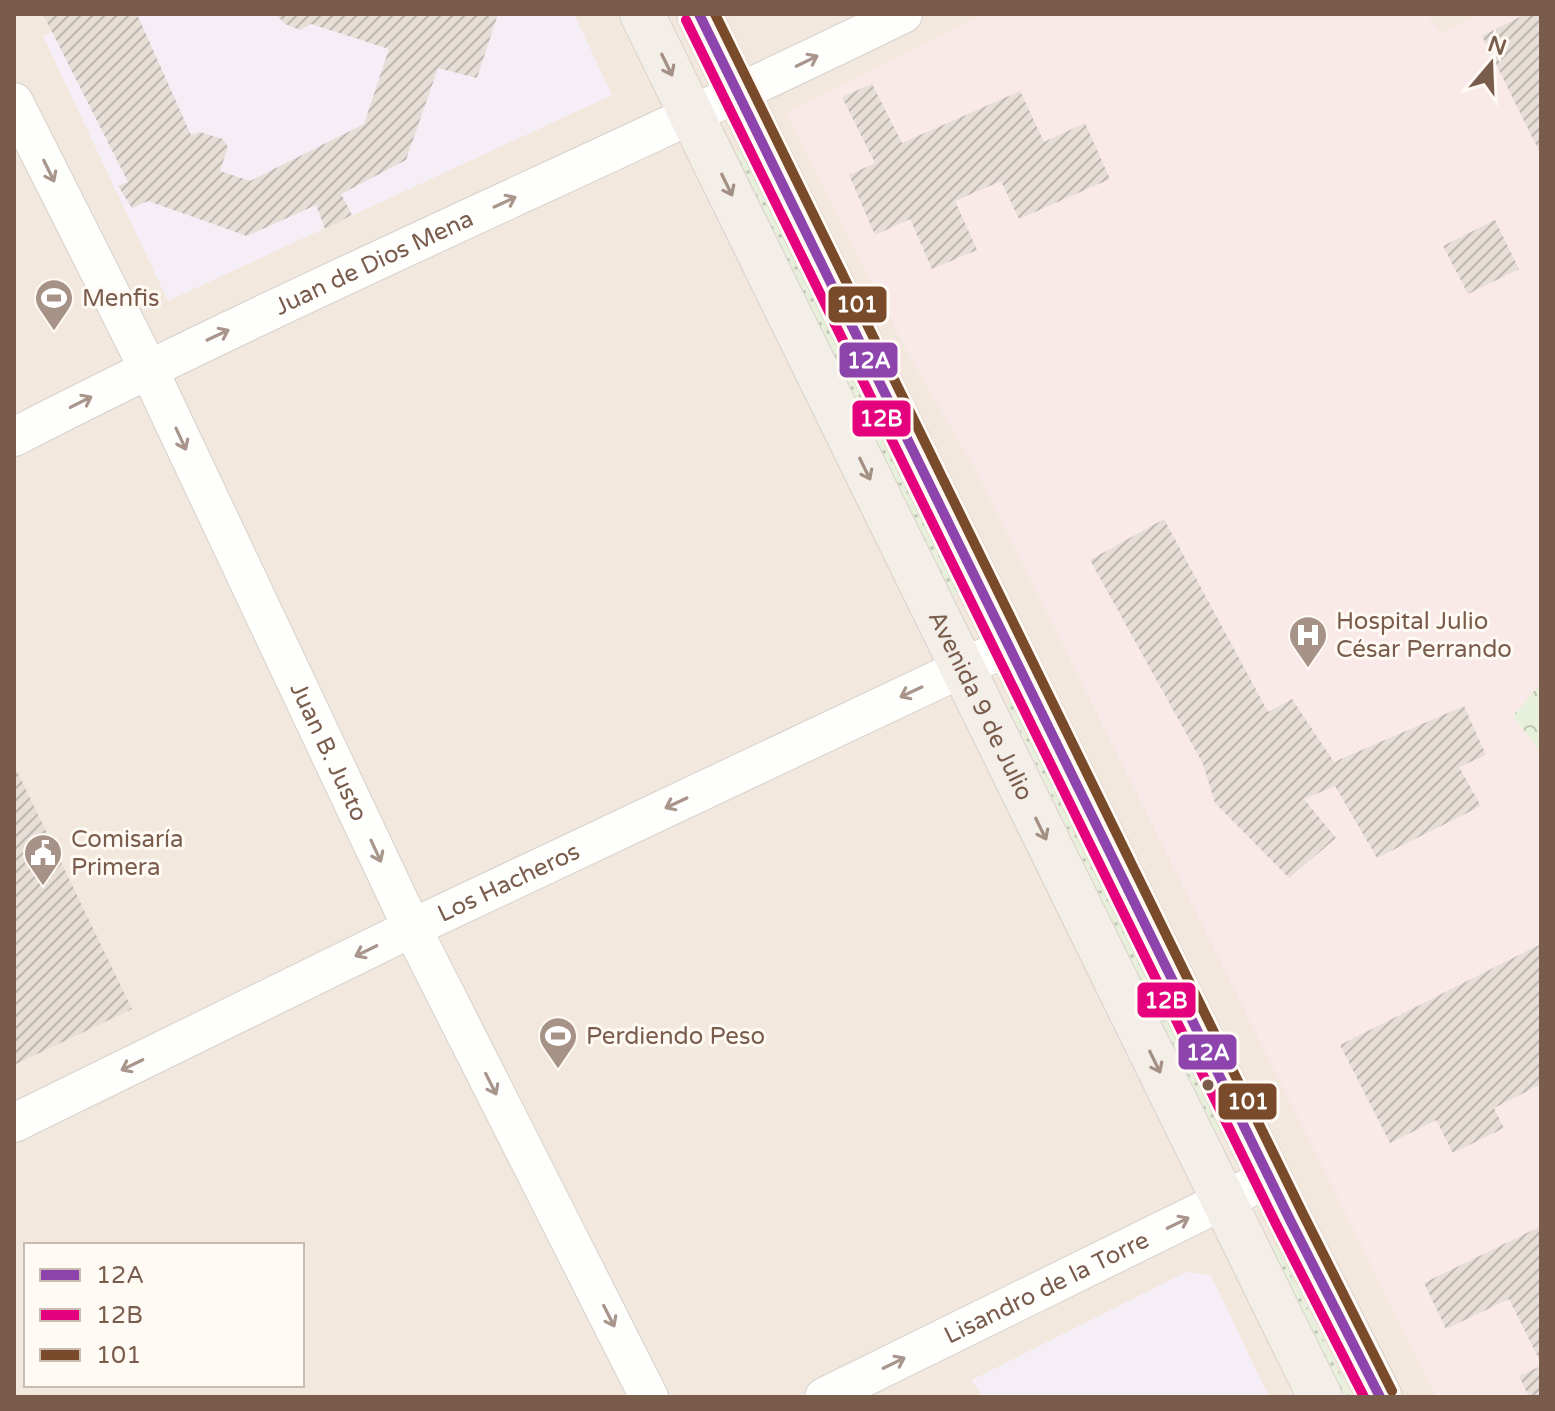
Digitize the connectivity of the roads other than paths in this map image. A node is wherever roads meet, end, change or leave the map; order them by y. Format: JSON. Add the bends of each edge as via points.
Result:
{"nodes":[{"id":1,"x":642,"y":14,"type":"edge"},
{"id":2,"x":699,"y":14,"type":"edge"},
{"id":3,"x":903,"y":14,"type":"edge"},
{"id":4,"x":737,"y":96,"type":"junction"},
{"id":5,"x":14,"y":102,"type":"edge"},
{"id":6,"x":692,"y":115,"type":"junction"},
{"id":7,"x":148,"y":368,"type":"junction"},
{"id":8,"x":14,"y":437,"type":"edge"},
{"id":9,"x":1007,"y":647,"type":"junction"},
{"id":10,"x":963,"y":668,"type":"junction"},
{"id":11,"x":412,"y":928,"type":"junction"},
{"id":12,"x":14,"y":1123,"type":"edge"},
{"id":13,"x":1269,"y":1178,"type":"junction"},
{"id":14,"x":1222,"y":1202,"type":"junction"},
{"id":15,"x":649,"y":1397,"type":"edge"},
{"id":16,"x":824,"y":1397,"type":"edge"},
{"id":17,"x":1320,"y":1397,"type":"edge"},
{"id":18,"x":1380,"y":1397,"type":"edge"}],
"edges":[{"from":1,"to":6,"type":"main road","name":"Avenida 9 de Julio","one_way":true},
{"from":2,"to":4,"type":"main road","name":"Avenida 9 de Julio"},
{"from":4,"to":3,"type":"street","name":"Juan de Dios Mena","one_way":true},
{"from":4,"to":6,"type":"street","name":"Juan de Dios Mena"},
{"from":4,"to":9,"type":"main road","name":"Avenida 9 de Julio"},
{"from":5,"to":7,"type":"street","name":"Juan B. Justo","one_way":true},
{"from":7,"to":6,"type":"street","name":"Juan de Dios Mena","one_way":true},
{"from":6,"to":10,"type":"main road","name":"Avenida 9 de Julio","one_way":true},
{"from":8,"to":7,"type":"street","name":"Juan de Dios Mena","one_way":true},
{"from":7,"to":11,"type":"street","name":"Juan B. Justo","one_way":true},
{"from":9,"to":10,"type":"street","name":"Los Hacheros"},
{"from":9,"to":13,"type":"main road","name":"Avenida 9 de Julio"},
{"from":10,"to":11,"type":"street","name":"Los Hacheros","one_way":true},
{"from":10,"to":14,"type":"main road","name":"Avenida 9 de Julio","one_way":true},
{"from":11,"to":12,"type":"street","name":"Los Hacheros","one_way":true},
{"from":11,"to":15,"type":"street","name":"Juan B. Justo","one_way":true},
{"from":13,"to":14,"type":"street","name":"Lisandro de la Torre"},
{"from":13,"to":18,"type":"main road","name":"Avenida 9 de Julio"},
{"from":16,"to":14,"type":"street","name":"Lisandro de la Torre","one_way":true},
{"from":14,"to":17,"type":"main road","name":"Avenida 9 de Julio"}]}
